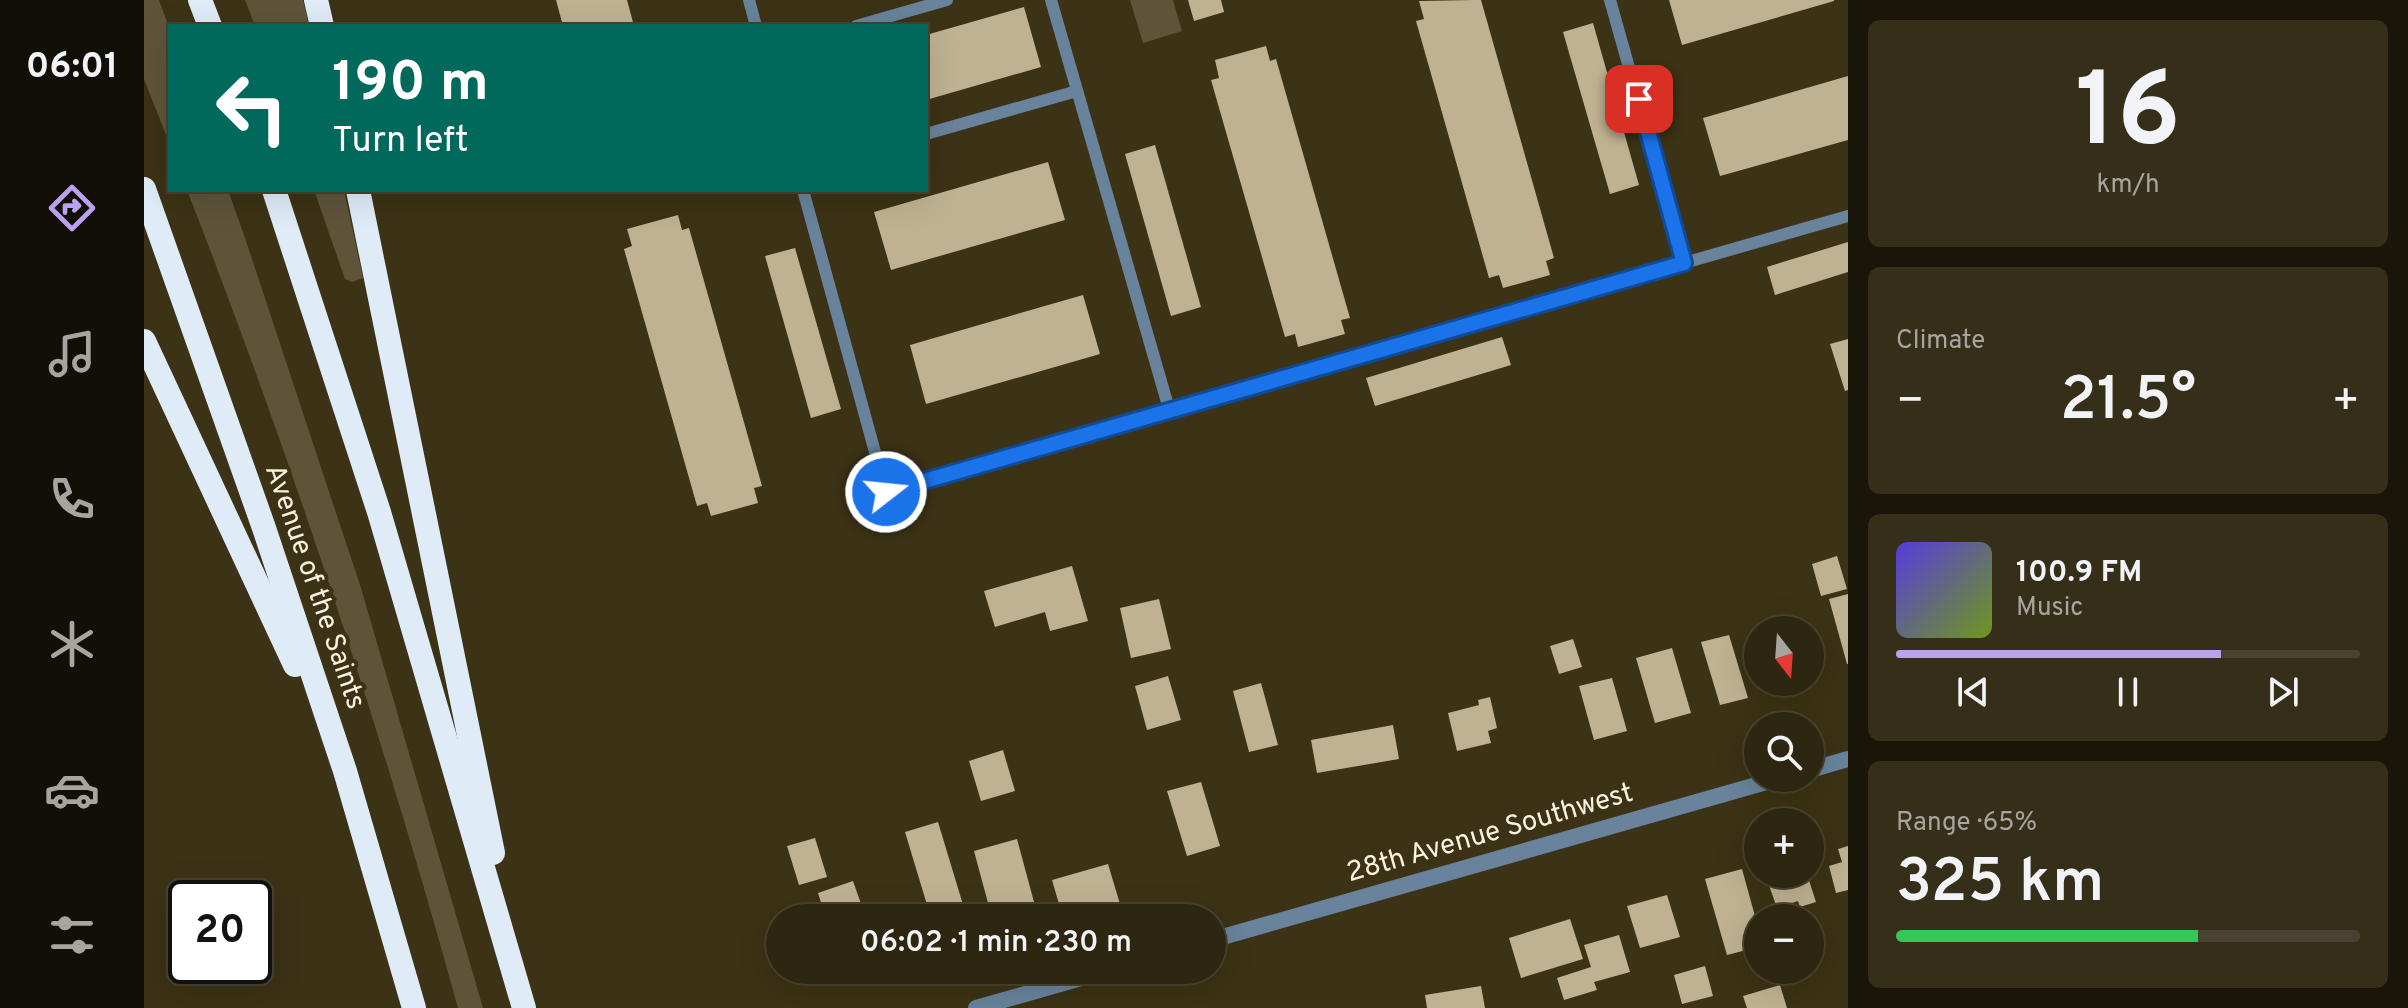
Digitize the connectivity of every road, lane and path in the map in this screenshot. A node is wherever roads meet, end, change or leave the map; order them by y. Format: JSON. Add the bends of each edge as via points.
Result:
{"nodes":[{"id":1,"x":200,"y":0,"type":"edge"},
{"id":2,"x":316,"y":0,"type":"edge"},
{"id":3,"x":749,"y":0,"type":"edge"},
{"id":4,"x":947,"y":0,"type":"edge"},
{"id":5,"x":1051,"y":0,"type":"edge"},
{"id":6,"x":1610,"y":0,"type":"edge"},
{"id":7,"x":209,"y":24,"type":"edge"},
{"id":8,"x":322,"y":24,"type":"edge"},
{"id":9,"x":755,"y":24,"type":"edge"},
{"id":10,"x":863,"y":24,"type":"edge"},
{"id":11,"x":1077,"y":91,"type":"junction"},
{"id":12,"x":928,"y":133,"type":"edge"},
{"id":13,"x":144,"y":189,"type":"edge"},
{"id":14,"x":275,"y":192,"type":"edge"},
{"id":15,"x":358,"y":192,"type":"edge"},
{"id":16,"x":804,"y":192,"type":"edge"},
{"id":17,"x":1848,"y":216,"type":"edge"},
{"id":18,"x":1684,"y":263,"type":"junction"},
{"id":19,"x":144,"y":341,"type":"edge"},
{"id":20,"x":1169,"y":409,"type":"junction"},
{"id":21,"x":1848,"y":759,"type":"edge"},
{"id":22,"x":1824,"y":766,"type":"edge"},
{"id":23,"x":345,"y":771,"type":"junction"},
{"id":24,"x":1744,"y":789,"type":"edge"},
{"id":25,"x":1226,"y":936,"type":"edge"},
{"id":26,"x":1060,"y":984,"type":"edge"},
{"id":27,"x":414,"y":1008,"type":"edge"},
{"id":28,"x":524,"y":1008,"type":"edge"},
{"id":29,"x":976,"y":1008,"type":"edge"}],
"edges":[{"from":1,"to":7,"type":"highway"},
{"from":2,"to":8,"type":"highway"},
{"from":3,"to":9,"type":"lane"},
{"from":4,"to":10,"type":"lane"},
{"from":5,"to":11,"type":"lane"},
{"from":6,"to":18,"type":"lane"},
{"from":11,"to":12,"type":"lane"},
{"from":11,"to":20,"type":"lane"},
{"from":13,"to":23,"type":"highway","name":"Avenue of the Saints"},
{"from":14,"to":28,"type":"highway","via":[[379,512]]},
{"from":15,"to":28,"type":"highway"},
{"from":16,"to":20,"type":"lane","via":[[886,492]]},
{"from":17,"to":18,"type":"lane"},
{"from":18,"to":20,"type":"lane"},
{"from":19,"to":23,"type":"highway"},
{"from":21,"to":22,"type":"street"},
{"from":23,"to":27,"type":"highway","name":"Avenue of the Saints"},
{"from":24,"to":25,"type":"street","name":"28th Avenue Southwest"},
{"from":26,"to":29,"type":"street"}]}
